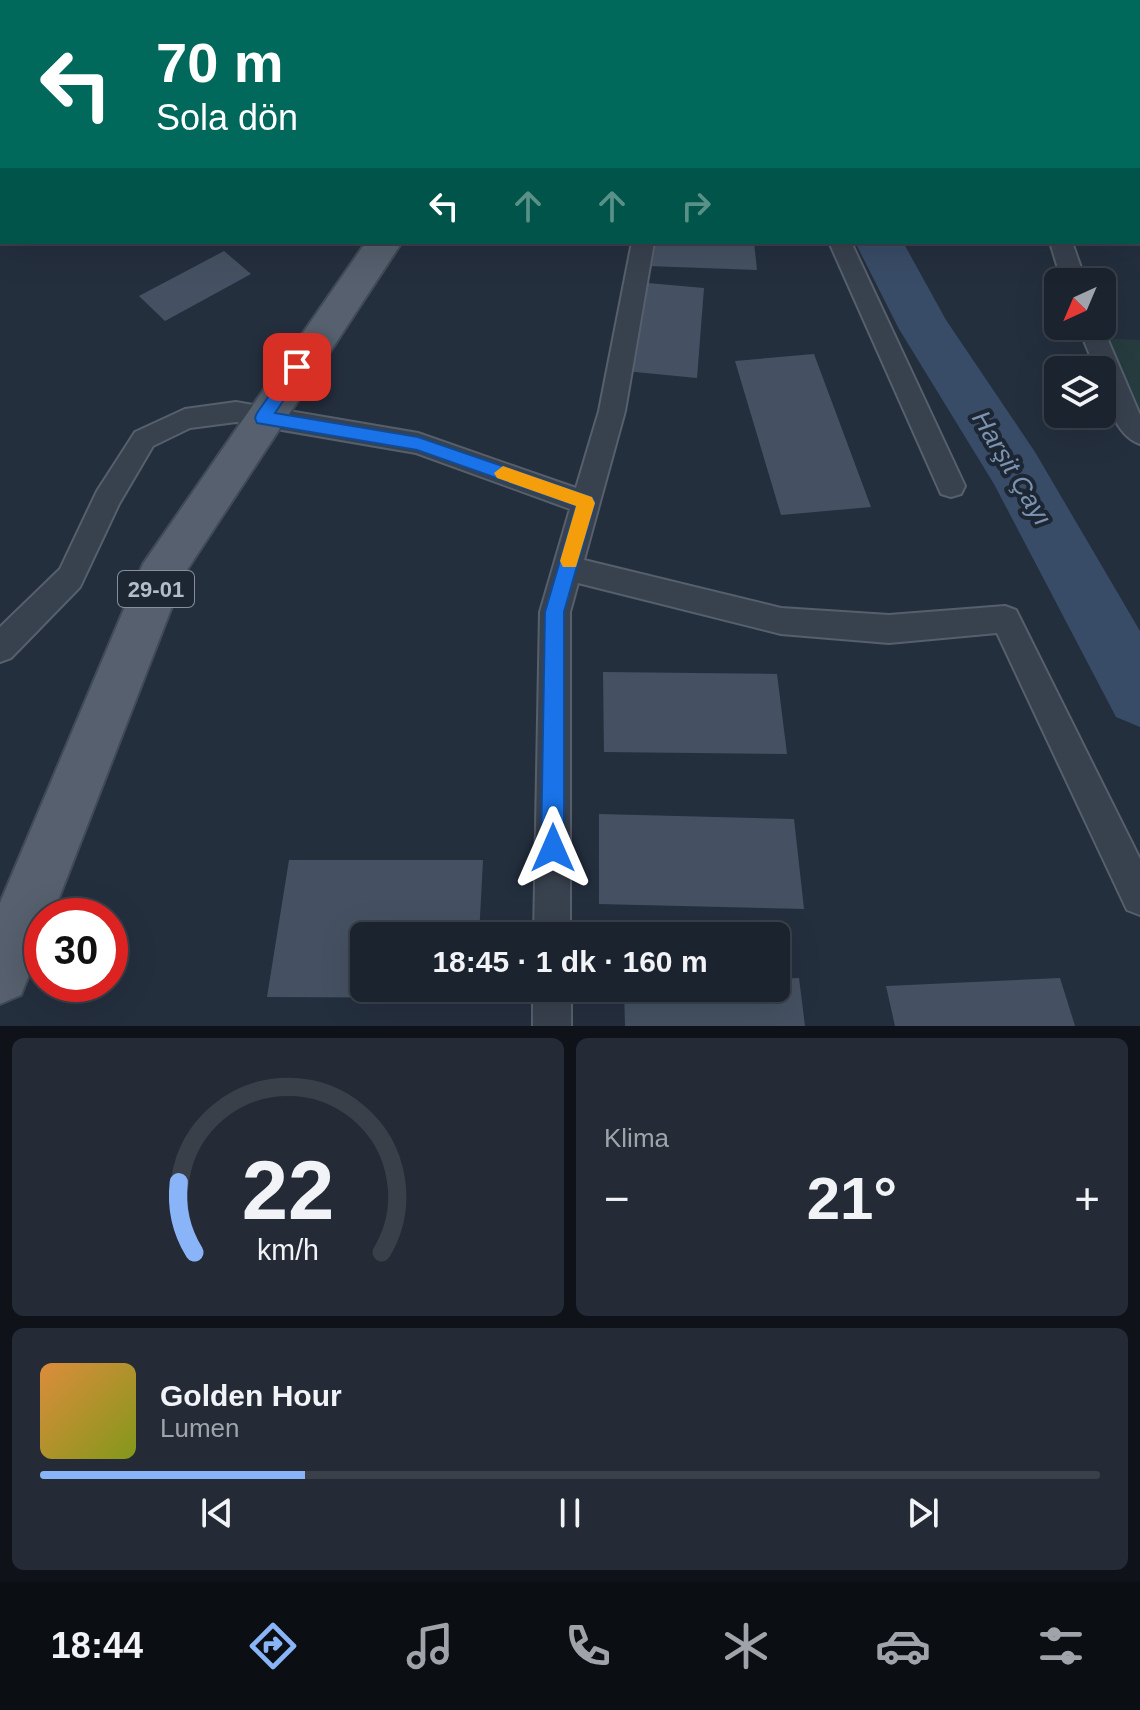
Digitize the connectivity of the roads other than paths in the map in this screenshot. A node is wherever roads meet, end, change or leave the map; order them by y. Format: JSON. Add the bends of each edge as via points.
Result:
{"nodes":[{"id":1,"x":383,"y":244,"type":"edge"},
{"id":2,"x":643,"y":244,"type":"edge"},
{"id":3,"x":841,"y":244,"type":"edge"},
{"id":4,"x":1062,"y":244,"type":"edge"},
{"id":5,"x":1069,"y":268,"type":"edge"},
{"id":6,"x":1096,"y":340,"type":"edge"},
{"id":7,"x":263,"y":418,"type":"junction"},
{"id":8,"x":1140,"y":434,"type":"edge"},
{"id":9,"x":951,"y":486,"type":"dead end"},
{"id":10,"x":586,"y":503,"type":"junction"},
{"id":11,"x":567,"y":568,"type":"junction"},
{"id":12,"x":0,"y":648,"type":"edge"},
{"id":13,"x":1140,"y":897,"type":"edge"},
{"id":14,"x":552,"y":922,"type":"edge"},
{"id":15,"x":0,"y":974,"type":"edge"},
{"id":16,"x":552,"y":1002,"type":"edge"},
{"id":17,"x":552,"y":1026,"type":"edge"}],
"edges":[{"from":1,"to":7,"type":"main road","number":"29-01"},
{"from":2,"to":10,"type":"street","via":[[612,411]]},
{"from":3,"to":9,"type":"street"},
{"from":4,"to":5,"type":"street"},
{"from":6,"to":8,"type":"street","via":[[1128,418]]},
{"from":7,"to":10,"type":"street","via":[[418,443]]},
{"from":7,"to":12,"type":"street","via":[[236,412],[185,419],[144,439],[107,499],[70,578]]},
{"from":7,"to":15,"type":"main road","number":"29-01","via":[[166,564]]},
{"from":10,"to":11,"type":"street"},
{"from":11,"to":13,"type":"street","via":[[781,621],[889,629],[1005,619]]},
{"from":11,"to":14,"type":"street","via":[[555,612]]},
{"from":16,"to":17,"type":"street"}]}
